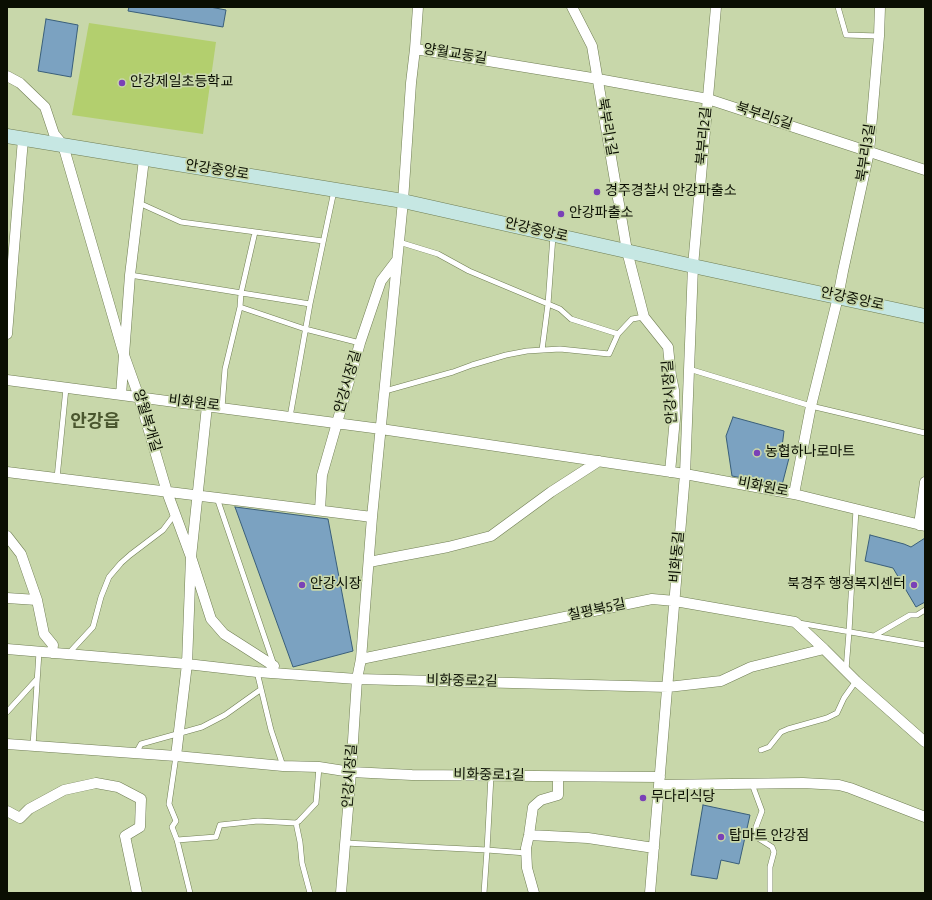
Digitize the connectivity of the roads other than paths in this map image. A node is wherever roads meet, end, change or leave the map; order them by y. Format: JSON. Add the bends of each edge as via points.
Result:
{"nodes":[{"id":1,"x":418,"y":7,"type":"edge"},
{"id":2,"x":572,"y":7,"type":"edge"},
{"id":3,"x":716,"y":7,"type":"edge"},
{"id":4,"x":838,"y":7,"type":"edge"},
{"id":5,"x":880,"y":7,"type":"edge"},
{"id":6,"x":879,"y":36,"type":"junction"},
{"id":7,"x":415,"y":49,"type":"junction"},
{"id":8,"x":7,"y":76,"type":"edge"},
{"id":9,"x":598,"y":79,"type":"junction"},
{"id":10,"x":708,"y":99,"type":"junction"},
{"id":11,"x":7,"y":136,"type":"edge"},
{"id":12,"x":23,"y":139,"type":"junction"},
{"id":13,"x":63,"y":145,"type":"junction"},
{"id":14,"x":869,"y":152,"type":"junction"},
{"id":15,"x":144,"y":159,"type":"junction"},
{"id":16,"x":925,"y":170,"type":"edge"},
{"id":17,"x":334,"y":190,"type":"junction"},
{"id":18,"x":403,"y":201,"type":"junction"},
{"id":19,"x":138,"y":203,"type":"junction"},
{"id":20,"x":254,"y":232,"type":"junction"},
{"id":21,"x":553,"y":235,"type":"junction"},
{"id":22,"x":323,"y":241,"type":"junction"},
{"id":23,"x":399,"y":242,"type":"junction"},
{"id":24,"x":11,"y":247,"type":"edge"},
{"id":25,"x":627,"y":251,"type":"junction"},
{"id":26,"x":397,"y":260,"type":"junction"},
{"id":27,"x":693,"y":266,"type":"junction"},
{"id":28,"x":130,"y":275,"type":"junction"},
{"id":29,"x":240,"y":293,"type":"junction"},
{"id":30,"x":838,"y":297,"type":"junction"},
{"id":31,"x":310,"y":304,"type":"junction"},
{"id":32,"x":548,"y":304,"type":"junction"},
{"id":33,"x":240,"y":307,"type":"junction"},
{"id":34,"x":925,"y":316,"type":"edge"},
{"id":35,"x":644,"y":317,"type":"junction"},
{"id":36,"x":305,"y":329,"type":"junction"},
{"id":37,"x":7,"y":334,"type":"edge"},
{"id":38,"x":618,"y":334,"type":"junction"},
{"id":39,"x":360,"y":342,"type":"junction"},
{"id":40,"x":542,"y":350,"type":"junction"},
{"id":41,"x":124,"y":355,"type":"junction"},
{"id":42,"x":689,"y":369,"type":"junction"},
{"id":43,"x":7,"y":380,"type":"edge"},
{"id":44,"x":66,"y":388,"type":"junction"},
{"id":45,"x":385,"y":391,"type":"junction"},
{"id":46,"x":121,"y":395,"type":"junction"},
{"id":47,"x":139,"y":397,"type":"junction"},
{"id":48,"x":207,"y":406,"type":"junction"},
{"id":49,"x":811,"y":406,"type":"junction"},
{"id":50,"x":222,"y":408,"type":"junction"},
{"id":51,"x":290,"y":417,"type":"junction"},
{"id":52,"x":337,"y":423,"type":"junction"},
{"id":53,"x":381,"y":429,"type":"junction"},
{"id":54,"x":925,"y":432,"type":"edge"},
{"id":55,"x":600,"y":461,"type":"junction"},
{"id":56,"x":7,"y":472,"type":"edge"},
{"id":57,"x":670,"y":472,"type":"junction"},
{"id":58,"x":685,"y":474,"type":"junction"},
{"id":59,"x":57,"y":478,"type":"junction"},
{"id":60,"x":925,"y":482,"type":"edge"},
{"id":61,"x":167,"y":492,"type":"junction"},
{"id":62,"x":794,"y":494,"type":"junction"},
{"id":63,"x":198,"y":495,"type":"junction"},
{"id":64,"x":217,"y":498,"type":"junction"},
{"id":65,"x":856,"y":509,"type":"junction"},
{"id":66,"x":320,"y":510,"type":"junction"},
{"id":67,"x":175,"y":513,"type":"junction"},
{"id":68,"x":372,"y":517,"type":"junction"},
{"id":69,"x":922,"y":525,"type":"edge"},
{"id":70,"x":7,"y":536,"type":"edge"},
{"id":71,"x":191,"y":557,"type":"junction"},
{"id":72,"x":369,"y":562,"type":"junction"},
{"id":73,"x":7,"y":598,"type":"edge"},
{"id":74,"x":37,"y":600,"type":"junction"},
{"id":75,"x":675,"y":601,"type":"junction"},
{"id":76,"x":925,"y":610,"type":"edge"},
{"id":77,"x":795,"y":622,"type":"junction"},
{"id":78,"x":849,"y":632,"type":"junction"},
{"id":79,"x":874,"y":636,"type":"junction"},
{"id":80,"x":925,"y":644,"type":"edge"},
{"id":81,"x":7,"y":649,"type":"edge"},
{"id":82,"x":824,"y":649,"type":"junction"},
{"id":83,"x":39,"y":652,"type":"junction"},
{"id":84,"x":52,"y":653,"type":"junction"},
{"id":85,"x":67,"y":654,"type":"junction"},
{"id":86,"x":361,"y":659,"type":"junction"},
{"id":87,"x":187,"y":664,"type":"junction"},
{"id":88,"x":276,"y":669,"type":"junction"},
{"id":89,"x":845,"y":671,"type":"junction"},
{"id":90,"x":256,"y":672,"type":"junction"},
{"id":91,"x":38,"y":679,"type":"junction"},
{"id":92,"x":357,"y":679,"type":"junction"},
{"id":93,"x":856,"y":681,"type":"junction"},
{"id":94,"x":668,"y":687,"type":"junction"},
{"id":95,"x":260,"y":690,"type":"junction"},
{"id":96,"x":7,"y":712,"type":"edge"},
{"id":97,"x":178,"y":734,"type":"junction"},
{"id":98,"x":925,"y":742,"type":"edge"},
{"id":99,"x":7,"y":744,"type":"edge"},
{"id":100,"x":33,"y":746,"type":"junction"},
{"id":101,"x":761,"y":750,"type":"dead end"},
{"id":102,"x":136,"y":753,"type":"junction"},
{"id":103,"x":176,"y":756,"type":"junction"},
{"id":104,"x":283,"y":766,"type":"junction"},
{"id":105,"x":319,"y":767,"type":"junction"},
{"id":106,"x":351,"y":772,"type":"junction"},
{"id":107,"x":491,"y":776,"type":"junction"},
{"id":108,"x":558,"y":777,"type":"junction"},
{"id":109,"x":660,"y":781,"type":"junction"},
{"id":110,"x":752,"y":784,"type":"junction"},
{"id":111,"x":7,"y":812,"type":"edge"},
{"id":112,"x":925,"y":817,"type":"edge"},
{"id":113,"x":296,"y":823,"type":"junction"},
{"id":114,"x":529,"y":835,"type":"junction"},
{"id":115,"x":177,"y":840,"type":"junction"},
{"id":116,"x":345,"y":842,"type":"junction"},
{"id":117,"x":654,"y":848,"type":"junction"},
{"id":118,"x":487,"y":850,"type":"junction"},
{"id":119,"x":526,"y":853,"type":"junction"},
{"id":120,"x":137,"y":893,"type":"edge"},
{"id":121,"x":190,"y":893,"type":"edge"},
{"id":122,"x":310,"y":893,"type":"edge"},
{"id":123,"x":342,"y":893,"type":"edge"},
{"id":124,"x":484,"y":893,"type":"edge"},
{"id":125,"x":534,"y":893,"type":"edge"},
{"id":126,"x":650,"y":893,"type":"edge"},
{"id":127,"x":770,"y":893,"type":"edge"}],
"edges":[{"from":1,"to":7,"type":"street"},
{"from":2,"to":9,"type":"street","name":"북부리1길","via":[[592,46]]},
{"from":3,"to":10,"type":"street","name":"북부리2길"},
{"from":4,"to":6,"type":"lane","via":[[846,35]]},
{"from":5,"to":6,"type":"street","name":"북부리3길"},
{"from":6,"to":14,"type":"street","name":"북부리3길"},
{"from":7,"to":9,"type":"street","name":"양월교동길"},
{"from":7,"to":18,"type":"street","name":"양월교동길"},
{"from":8,"to":13,"type":"street","name":"양월복개길","via":[[20,83],[46,107],[54,134]]},
{"from":9,"to":10,"type":"street","name":"북부리5길"},
{"from":9,"to":25,"type":"street","name":"북부리1길"},
{"from":10,"to":14,"type":"street","name":"북부리5길"},
{"from":10,"to":27,"type":"street","name":"북부리2길"},
{"from":11,"to":12,"type":"main road","name":"안강중앙로"},
{"from":12,"to":13,"type":"main road","name":"안강중앙로"},
{"from":12,"to":24,"type":"street"},
{"from":13,"to":15,"type":"main road","name":"안강중앙로"},
{"from":13,"to":41,"type":"street","name":"양월복개길"},
{"from":14,"to":16,"type":"street","name":"북부리5길"},
{"from":14,"to":30,"type":"street","name":"북부리3길"},
{"from":15,"to":17,"type":"main road","name":"안강중앙로"},
{"from":15,"to":19,"type":"street"},
{"from":17,"to":18,"type":"main road","name":"안강중앙로"},
{"from":17,"to":22,"type":"lane"},
{"from":18,"to":21,"type":"main road","name":"안강중앙로"},
{"from":18,"to":23,"type":"street"},
{"from":19,"to":20,"type":"lane","via":[[181,222]]},
{"from":19,"to":28,"type":"street"},
{"from":20,"to":22,"type":"lane"},
{"from":20,"to":29,"type":"lane"},
{"from":21,"to":25,"type":"main road","name":"안강중앙로"},
{"from":21,"to":32,"type":"lane"},
{"from":22,"to":31,"type":"lane"},
{"from":23,"to":26,"type":"street"},
{"from":23,"to":32,"type":"lane","via":[[438,254],[469,271]]},
{"from":24,"to":37,"type":"street"},
{"from":25,"to":27,"type":"main road","name":"안강중앙로"},
{"from":25,"to":35,"type":"street","name":"안강시장길"},
{"from":26,"to":39,"type":"street","name":"안강시장길","via":[[381,281]]},
{"from":26,"to":45,"type":"street"},
{"from":27,"to":30,"type":"main road","name":"안강중앙로"},
{"from":27,"to":42,"type":"street","name":"비화동길"},
{"from":28,"to":29,"type":"lane"},
{"from":28,"to":41,"type":"street"},
{"from":29,"to":31,"type":"lane"},
{"from":29,"to":33,"type":"lane"},
{"from":30,"to":34,"type":"main road","name":"안강중앙로"},
{"from":30,"to":49,"type":"street"},
{"from":31,"to":36,"type":"lane"},
{"from":32,"to":38,"type":"lane","via":[[560,309],[571,319]]},
{"from":32,"to":40,"type":"lane"},
{"from":33,"to":36,"type":"lane"},
{"from":33,"to":50,"type":"lane","via":[[225,369]]},
{"from":35,"to":38,"type":"lane","via":[[632,319]]},
{"from":35,"to":57,"type":"street","name":"안강시장길","via":[[668,347],[675,418]]},
{"from":36,"to":39,"type":"lane"},
{"from":36,"to":51,"type":"lane"},
{"from":38,"to":40,"type":"lane","via":[[609,354],[560,349]]},
{"from":39,"to":52,"type":"street","name":"안강시장길"},
{"from":40,"to":45,"type":"lane","via":[[506,355]]},
{"from":41,"to":46,"type":"street"},
{"from":41,"to":47,"type":"street","name":"양월복개길"},
{"from":42,"to":49,"type":"lane"},
{"from":42,"to":58,"type":"street","name":"비화동길"},
{"from":43,"to":44,"type":"street","name":"비화원로"},
{"from":44,"to":46,"type":"street","name":"비화원로"},
{"from":44,"to":59,"type":"lane"},
{"from":45,"to":53,"type":"street"},
{"from":46,"to":47,"type":"street","name":"비화원로"},
{"from":47,"to":48,"type":"street","name":"비화원로"},
{"from":47,"to":61,"type":"street","name":"양월복개길"},
{"from":48,"to":50,"type":"street","name":"비화원로"},
{"from":48,"to":63,"type":"street"},
{"from":49,"to":54,"type":"lane"},
{"from":49,"to":62,"type":"street"},
{"from":50,"to":51,"type":"street","name":"비화원로"},
{"from":51,"to":52,"type":"street","name":"비화원로"},
{"from":52,"to":53,"type":"street","name":"비화원로"},
{"from":52,"to":66,"type":"street","name":"안강시장길","via":[[322,475]]},
{"from":53,"to":55,"type":"street","name":"비화원로"},
{"from":53,"to":68,"type":"street"},
{"from":55,"to":57,"type":"street","name":"비화원로"},
{"from":55,"to":72,"type":"street","via":[[551,492],[491,536]]},
{"from":56,"to":59,"type":"street"},
{"from":57,"to":58,"type":"street","name":"비화원로"},
{"from":58,"to":62,"type":"street","name":"비화원로"},
{"from":58,"to":75,"type":"street","name":"비화동길"},
{"from":59,"to":61,"type":"street"},
{"from":60,"to":69,"type":"street"},
{"from":61,"to":63,"type":"street"},
{"from":61,"to":67,"type":"street","name":"양월복개길"},
{"from":62,"to":65,"type":"street","name":"비화원로"},
{"from":63,"to":64,"type":"street"},
{"from":63,"to":71,"type":"street"},
{"from":64,"to":66,"type":"street"},
{"from":64,"to":88,"type":"lane"},
{"from":65,"to":69,"type":"street","name":"비화원로"},
{"from":65,"to":78,"type":"lane"},
{"from":66,"to":68,"type":"street"},
{"from":67,"to":71,"type":"street","name":"양월복개길"},
{"from":67,"to":85,"type":"lane","via":[[163,530],[130,555],[110,577],[101,597],[93,627]]},
{"from":68,"to":72,"type":"street"},
{"from":70,"to":74,"type":"street","via":[[21,554]]},
{"from":71,"to":87,"type":"street"},
{"from":71,"to":88,"type":"street","name":"양월복개길","via":[[212,619],[224,634]]},
{"from":72,"to":86,"type":"street"},
{"from":73,"to":74,"type":"street"},
{"from":74,"to":84,"type":"street","via":[[44,634],[54,645]]},
{"from":75,"to":77,"type":"street","name":"칠평북5길"},
{"from":75,"to":86,"type":"street","name":"칠평북5길","via":[[652,599]]},
{"from":75,"to":94,"type":"street","name":"비화동길"},
{"from":76,"to":79,"type":"lane","via":[[917,615],[910,615]]},
{"from":77,"to":78,"type":"lane"},
{"from":77,"to":82,"type":"street"},
{"from":78,"to":79,"type":"lane"},
{"from":78,"to":89,"type":"lane"},
{"from":79,"to":80,"type":"lane"},
{"from":81,"to":83,"type":"street","name":"비화중로2길"},
{"from":82,"to":89,"type":"street"},
{"from":82,"to":94,"type":"street","via":[[751,667],[721,681]]},
{"from":83,"to":84,"type":"street","name":"비화중로2길"},
{"from":83,"to":91,"type":"lane"},
{"from":84,"to":85,"type":"street","name":"비화중로2길"},
{"from":85,"to":87,"type":"street","name":"비화중로2길"},
{"from":86,"to":92,"type":"street","name":"안강시장길"},
{"from":87,"to":90,"type":"street","name":"비화중로2길"},
{"from":87,"to":97,"type":"street"},
{"from":88,"to":90,"type":"street","name":"비화중로2길"},
{"from":88,"to":92,"type":"street","name":"비화중로2길"},
{"from":89,"to":93,"type":"street"},
{"from":90,"to":95,"type":"lane"},
{"from":91,"to":96,"type":"lane"},
{"from":91,"to":100,"type":"lane"},
{"from":92,"to":94,"type":"street","name":"비화중로2길"},
{"from":92,"to":106,"type":"street","name":"안강시장길"},
{"from":93,"to":98,"type":"street"},
{"from":93,"to":101,"type":"lane","via":[[837,713],[781,732],[769,747]]},
{"from":94,"to":109,"type":"street","name":"비화동길"},
{"from":95,"to":97,"type":"lane","via":[[214,721]]},
{"from":95,"to":104,"type":"lane"},
{"from":97,"to":102,"type":"lane","via":[[141,744]]},
{"from":97,"to":103,"type":"street"},
{"from":99,"to":100,"type":"street","name":"비화중로1길"},
{"from":100,"to":102,"type":"street","name":"비화중로1길"},
{"from":102,"to":103,"type":"street","name":"비화중로1길"},
{"from":103,"to":104,"type":"street","name":"비화중로1길"},
{"from":103,"to":115,"type":"lane","via":[[169,804],[176,821],[172,827]]},
{"from":104,"to":105,"type":"street","name":"비화중로1길"},
{"from":105,"to":106,"type":"street","name":"비화중로1길"},
{"from":105,"to":113,"type":"lane","via":[[316,803]]},
{"from":106,"to":107,"type":"street","name":"비화중로1길"},
{"from":106,"to":116,"type":"street","name":"안강시장길"},
{"from":107,"to":108,"type":"street","name":"비화중로1길"},
{"from":107,"to":118,"type":"lane"},
{"from":108,"to":109,"type":"street","name":"비화중로1길"},
{"from":108,"to":114,"type":"street","via":[[558,795],[541,800],[533,807]]},
{"from":109,"to":110,"type":"street","name":"비화중로1길"},
{"from":109,"to":117,"type":"street","name":"비화동길"},
{"from":110,"to":112,"type":"street","name":"비화중로1길","via":[[839,785]]},
{"from":110,"to":127,"type":"lane","via":[[762,811],[753,835],[772,847],[774,852],[770,867]]},
{"from":111,"to":120,"type":"street","via":[[20,818],[29,809],[64,790],[96,783],[118,787],[141,799],[140,827],[125,836]]},
{"from":113,"to":115,"type":"lane","via":[[258,821],[220,825],[216,837]]},
{"from":113,"to":122,"type":"lane"},
{"from":114,"to":117,"type":"street","via":[[588,838]]},
{"from":114,"to":119,"type":"street"},
{"from":115,"to":121,"type":"lane"},
{"from":116,"to":118,"type":"lane"},
{"from":116,"to":123,"type":"street","name":"안강시장길"},
{"from":117,"to":126,"type":"street","name":"비화동길"},
{"from":118,"to":119,"type":"lane"},
{"from":118,"to":124,"type":"lane"},
{"from":119,"to":125,"type":"street"}]}
